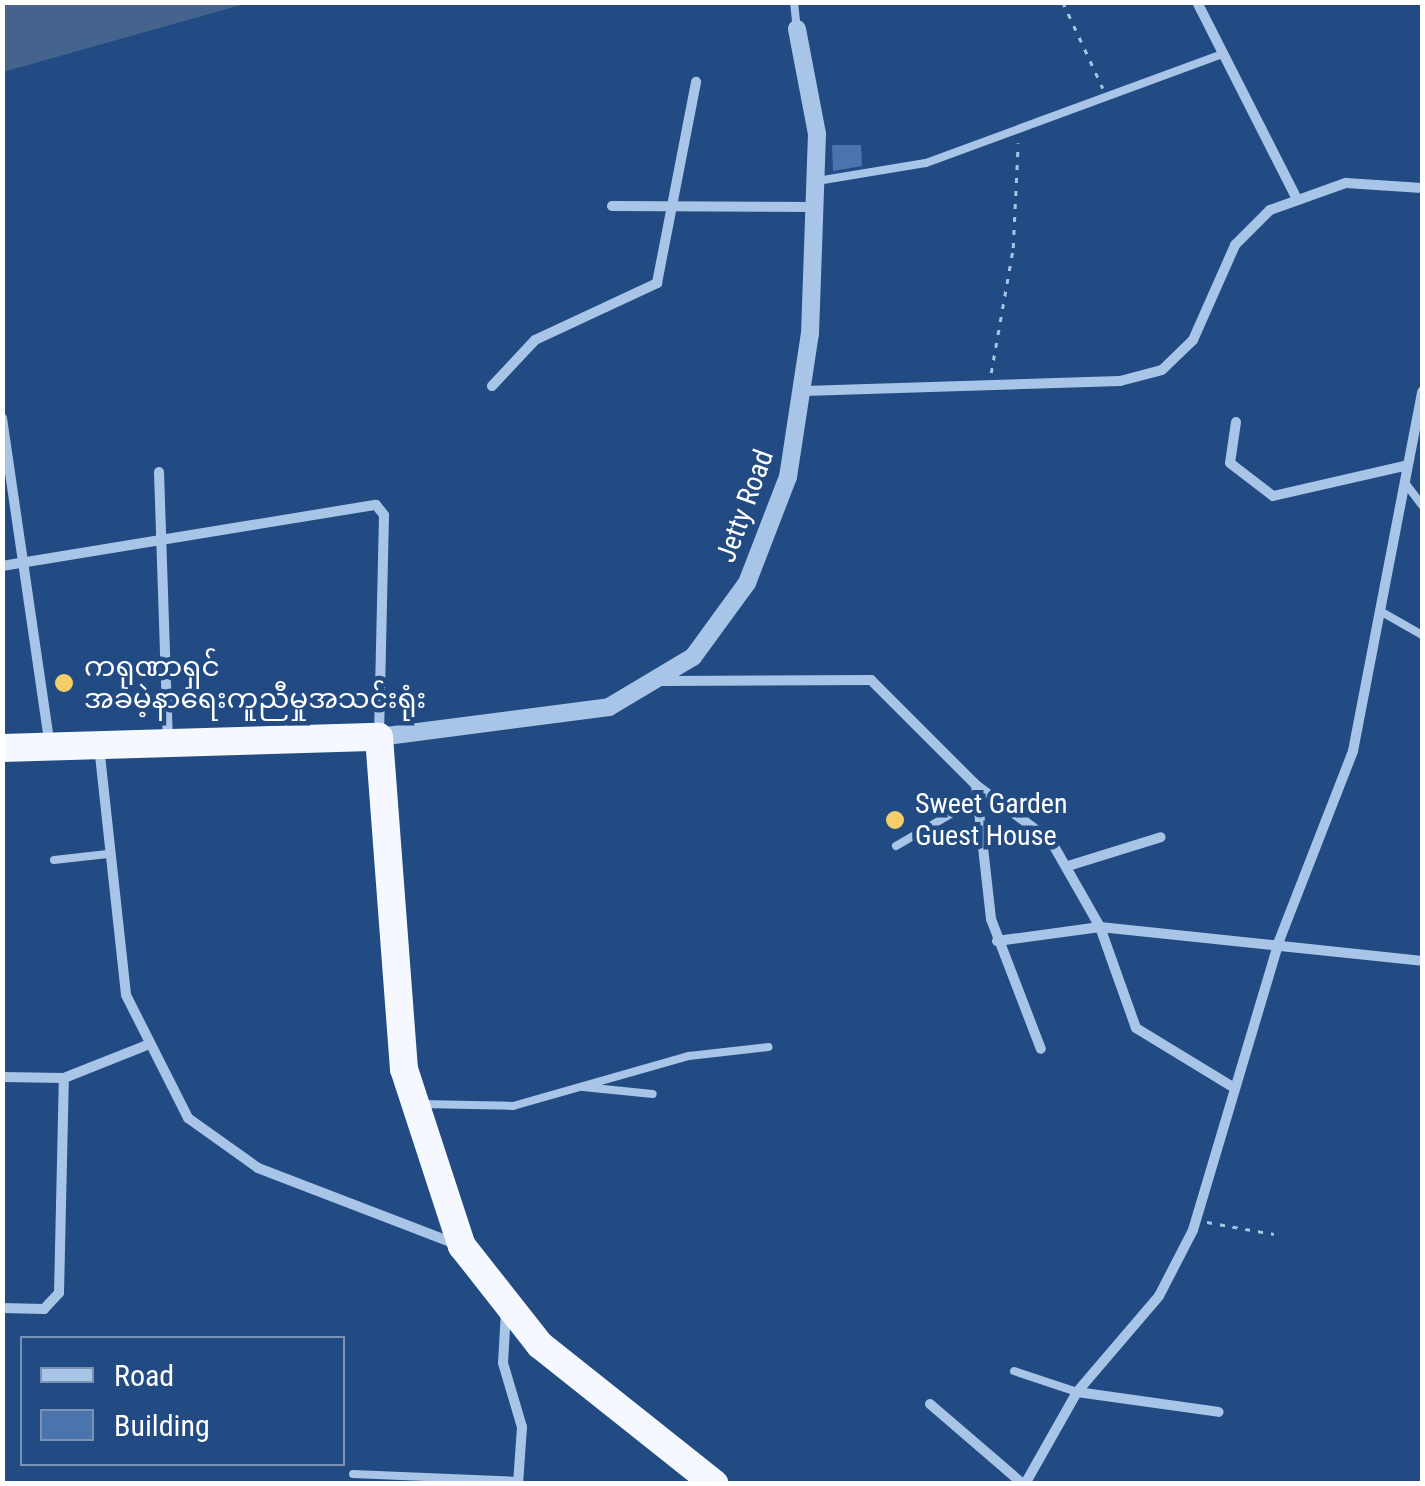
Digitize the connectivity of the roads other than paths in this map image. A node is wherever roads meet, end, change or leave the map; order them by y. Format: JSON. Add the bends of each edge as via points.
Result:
{"nodes":[{"id":1,"x":794,"y":2,"type":"edge"},
{"id":2,"x":1197,"y":2,"type":"edge"},
{"id":3,"x":796,"y":29,"type":"joint"},
{"id":4,"x":1220,"y":55,"type":"junction"},
{"id":5,"x":696,"y":82,"type":"dead end"},
{"id":6,"x":817,"y":181,"type":"junction"},
{"id":7,"x":1422,"y":188,"type":"edge"},
{"id":8,"x":1296,"y":195,"type":"junction"},
{"id":9,"x":612,"y":206,"type":"dead end"},
{"id":10,"x":816,"y":207,"type":"junction"},
{"id":11,"x":670,"y":208,"type":"junction"},
{"id":12,"x":492,"y":386,"type":"dead end"},
{"id":13,"x":804,"y":391,"type":"junction"},
{"id":14,"x":1422,"y":392,"type":"edge"},
{"id":15,"x":2,"y":418,"type":"edge"},
{"id":16,"x":1236,"y":422,"type":"dead end"},
{"id":17,"x":1404,"y":466,"type":"junction"},
{"id":18,"x":159,"y":472,"type":"dead end"},
{"id":19,"x":1422,"y":505,"type":"edge"},
{"id":20,"x":161,"y":536,"type":"junction"},
{"id":21,"x":22,"y":562,"type":"junction"},
{"id":22,"x":2,"y":566,"type":"edge"},
{"id":23,"x":1376,"y":608,"type":"junction"},
{"id":24,"x":1422,"y":636,"type":"edge"},
{"id":25,"x":663,"y":681,"type":"junction"},
{"id":26,"x":168,"y":737,"type":"junction"},
{"id":27,"x":378,"y":737,"type":"junction"},
{"id":28,"x":98,"y":740,"type":"junction"},
{"id":29,"x":50,"y":744,"type":"junction"},
{"id":30,"x":2,"y":748,"type":"edge"},
{"id":31,"x":976,"y":785,"type":"junction"},
{"id":32,"x":978,"y":798,"type":"junction"},
{"id":33,"x":1161,"y":837,"type":"dead end"},
{"id":34,"x":896,"y":846,"type":"dead end"},
{"id":35,"x":108,"y":854,"type":"junction"},
{"id":36,"x":54,"y":860,"type":"dead end"},
{"id":37,"x":1068,"y":866,"type":"junction"},
{"id":38,"x":1100,"y":928,"type":"junction"},
{"id":39,"x":997,"y":941,"type":"junction"},
{"id":40,"x":1279,"y":941,"type":"junction"},
{"id":41,"x":1422,"y":961,"type":"edge"},
{"id":42,"x":145,"y":1046,"type":"junction"},
{"id":43,"x":768,"y":1047,"type":"dead end"},
{"id":44,"x":1041,"y":1048,"type":"dead end"},
{"id":45,"x":2,"y":1077,"type":"edge"},
{"id":46,"x":64,"y":1078,"type":"junction"},
{"id":47,"x":1231,"y":1086,"type":"junction"},
{"id":48,"x":578,"y":1087,"type":"junction"},
{"id":49,"x":653,"y":1094,"type":"dead end"},
{"id":50,"x":412,"y":1104,"type":"junction"},
{"id":51,"x":462,"y":1246,"type":"junction"},
{"id":52,"x":2,"y":1308,"type":"edge"},
{"id":53,"x":506,"y":1310,"type":"junction"},
{"id":54,"x":1014,"y":1371,"type":"dead end"},
{"id":55,"x":1078,"y":1392,"type":"junction"},
{"id":56,"x":930,"y":1404,"type":"dead end"},
{"id":57,"x":1219,"y":1412,"type":"dead end"},
{"id":58,"x":353,"y":1474,"type":"dead end"},
{"id":59,"x":519,"y":1482,"type":"edge"},
{"id":60,"x":715,"y":1484,"type":"edge"},
{"id":61,"x":1024,"y":1484,"type":"edge"}],
"edges":[{"from":1,"to":3,"type":"lane"},
{"from":2,"to":4,"type":"street"},
{"from":3,"to":6,"type":"street","name":"Jetty Road"},
{"from":4,"to":6,"type":"lane","via":[[926,163]]},
{"from":4,"to":8,"type":"street"},
{"from":5,"to":11,"type":"street"},
{"from":6,"to":10,"type":"street","name":"Jetty Road"},
{"from":7,"to":8,"type":"street","via":[[1346,182]]},
{"from":8,"to":13,"type":"street","via":[[1241,236],[1176,362],[1120,381]]},
{"from":9,"to":11,"type":"street"},
{"from":10,"to":11,"type":"street"},
{"from":10,"to":13,"type":"street","name":"Jetty Road"},
{"from":11,"to":12,"type":"street","via":[[652,290],[546,333]]},
{"from":13,"to":25,"type":"street","name":"Jetty Road","via":[[772,525],[722,622]]},
{"from":14,"to":17,"type":"street"},
{"from":15,"to":21,"type":"street"},
{"from":16,"to":17,"type":"street","via":[[1230,462],[1273,496]]},
{"from":17,"to":19,"type":"lane","via":[[1409,498]]},
{"from":17,"to":23,"type":"street"},
{"from":18,"to":20,"type":"street"},
{"from":20,"to":21,"type":"street"},
{"from":20,"to":26,"type":"street"},
{"from":20,"to":27,"type":"street","via":[[382,509]]},
{"from":21,"to":22,"type":"street"},
{"from":21,"to":29,"type":"street"},
{"from":23,"to":24,"type":"lane"},
{"from":23,"to":40,"type":"street","via":[[1353,751]]},
{"from":25,"to":27,"type":"street","name":"Jetty Road","via":[[572,716]]},
{"from":25,"to":31,"type":"street","via":[[863,676]]},
{"from":26,"to":27,"type":"highway"},
{"from":26,"to":28,"type":"highway"},
{"from":27,"to":50,"type":"highway","via":[[388,951]]},
{"from":28,"to":29,"type":"highway"},
{"from":28,"to":35,"type":"street"},
{"from":29,"to":30,"type":"highway"},
{"from":31,"to":32,"type":"street"},
{"from":31,"to":37,"type":"street","via":[[1030,818]]},
{"from":32,"to":34,"type":"lane"},
{"from":32,"to":39,"type":"street"},
{"from":33,"to":37,"type":"street"},
{"from":35,"to":36,"type":"lane"},
{"from":35,"to":42,"type":"street","via":[[121,969]]},
{"from":37,"to":38,"type":"street"},
{"from":38,"to":39,"type":"street"},
{"from":38,"to":40,"type":"street"},
{"from":38,"to":47,"type":"street","via":[[1136,1028]]},
{"from":39,"to":44,"type":"street"},
{"from":40,"to":41,"type":"street"},
{"from":40,"to":47,"type":"street"},
{"from":42,"to":46,"type":"street"},
{"from":42,"to":51,"type":"street","via":[[188,1118],[228,1153]]},
{"from":43,"to":48,"type":"lane","via":[[689,1056]]},
{"from":45,"to":46,"type":"street"},
{"from":46,"to":52,"type":"street","via":[[58,1294],[44,1309]]},
{"from":47,"to":55,"type":"street","via":[[1196,1220],[1159,1296]]},
{"from":48,"to":49,"type":"lane"},
{"from":48,"to":50,"type":"lane","via":[[513,1106]]},
{"from":50,"to":51,"type":"highway"},
{"from":51,"to":53,"type":"highway"},
{"from":53,"to":59,"type":"street","via":[[500,1336],[522,1427]]},
{"from":53,"to":60,"type":"highway","via":[[604,1400]]},
{"from":54,"to":55,"type":"lane"},
{"from":55,"to":57,"type":"street"},
{"from":55,"to":61,"type":"street"},
{"from":56,"to":61,"type":"street"},
{"from":58,"to":59,"type":"lane"}]}
